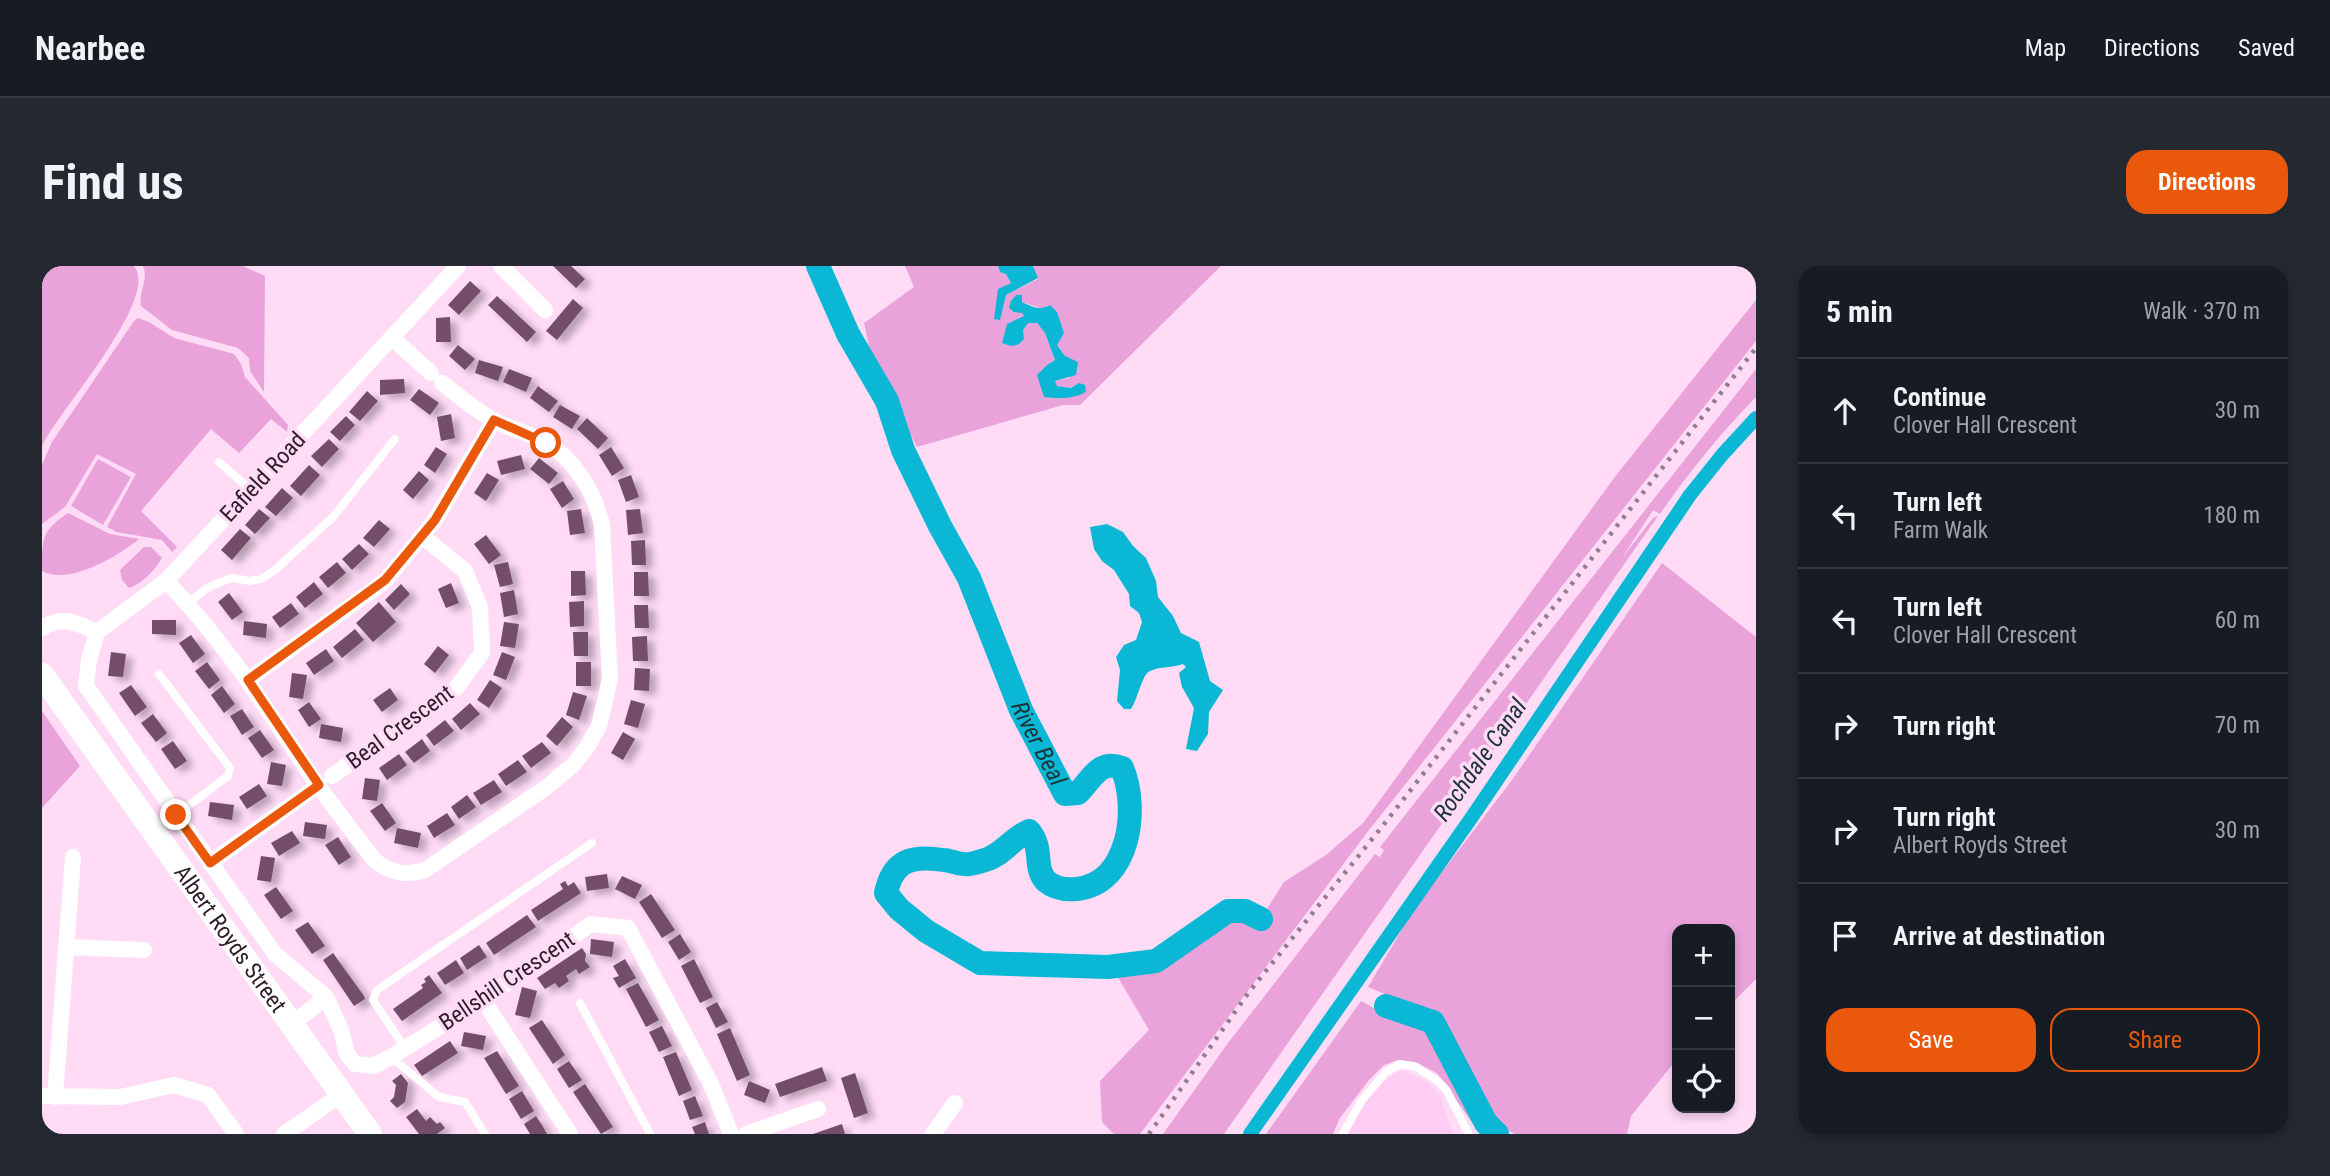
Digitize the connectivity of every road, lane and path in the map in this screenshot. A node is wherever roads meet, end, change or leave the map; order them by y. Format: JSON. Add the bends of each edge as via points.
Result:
{"nodes":[{"id":1,"x":458,"y":266,"type":"edge"},
{"id":2,"x":501,"y":266,"type":"edge"},
{"id":3,"x":545,"y":310,"type":"dead end"},
{"id":4,"x":392,"y":338,"type":"junction"},
{"id":5,"x":494,"y":420,"type":"junction"},
{"id":6,"x":395,"y":439,"type":"dead end"},
{"id":7,"x":219,"y":462,"type":"dead end"},
{"id":8,"x":251,"y":490,"type":"junction"},
{"id":9,"x":422,"y":537,"type":"junction"},
{"id":10,"x":166,"y":581,"type":"junction"},
{"id":11,"x":188,"y":603,"type":"junction"},
{"id":12,"x":42,"y":628,"type":"edge"},
{"id":13,"x":97,"y":632,"type":"junction"},
{"id":14,"x":159,"y":674,"type":"dead end"},
{"id":15,"x":42,"y":675,"type":"edge"},
{"id":16,"x":248,"y":680,"type":"junction"},
{"id":17,"x":326,"y":781,"type":"junction"},
{"id":18,"x":176,"y":815,"type":"junction"},
{"id":19,"x":592,"y":842,"type":"dead end"},
{"id":20,"x":73,"y":858,"type":"dead end"},
{"id":21,"x":210,"y":863,"type":"junction"},
{"id":22,"x":66,"y":947,"type":"junction"},
{"id":23,"x":144,"y":950,"type":"dead end"},
{"id":24,"x":326,"y":997,"type":"junction"},
{"id":25,"x":483,"y":1000,"type":"junction"},
{"id":26,"x":580,"y":1003,"type":"dead end"},
{"id":27,"x":291,"y":1025,"type":"junction"},
{"id":28,"x":405,"y":1048,"type":"junction"},
{"id":29,"x":391,"y":1057,"type":"junction"},
{"id":30,"x":373,"y":1066,"type":"joint"},
{"id":31,"x":342,"y":1094,"type":"junction"},
{"id":32,"x":48,"y":1097,"type":"edge"},
{"id":33,"x":955,"y":1103,"type":"dead end"},
{"id":34,"x":818,"y":1109,"type":"dead end"},
{"id":35,"x":236,"y":1134,"type":"edge"},
{"id":36,"x":284,"y":1134,"type":"edge"},
{"id":37,"x":370,"y":1134,"type":"edge"},
{"id":38,"x":485,"y":1134,"type":"edge"},
{"id":39,"x":570,"y":1134,"type":"edge"},
{"id":40,"x":650,"y":1134,"type":"edge"},
{"id":41,"x":731,"y":1134,"type":"edge"},
{"id":42,"x":746,"y":1134,"type":"edge"},
{"id":43,"x":933,"y":1134,"type":"edge"},
{"id":44,"x":1343,"y":1134,"type":"edge"},
{"id":45,"x":1469,"y":1134,"type":"edge"}],
"edges":[{"from":1,"to":4,"type":"street","name":"Eafield Road"},
{"from":2,"to":3,"type":"street"},
{"from":4,"to":5,"type":"street","via":[[436,378]]},
{"from":4,"to":8,"type":"street","name":"Eafield Road"},
{"from":5,"to":9,"type":"street"},
{"from":5,"to":17,"type":"street","via":[[546,443],[568,461],[592,491],[598,508],[603,525],[610,680],[599,726],[573,764],[547,787],[415,873],[388,870],[375,861]]},
{"from":6,"to":11,"type":"lane","via":[[333,517],[275,570],[261,579],[231,578]]},
{"from":7,"to":8,"type":"lane"},
{"from":8,"to":10,"type":"street","name":"Eafield Road"},
{"from":9,"to":16,"type":"street","via":[[385,580]]},
{"from":9,"to":17,"type":"street","name":"Beal Crescent","via":[[465,571],[480,607],[482,653],[457,687]]},
{"from":10,"to":11,"type":"street"},
{"from":10,"to":13,"type":"street","name":"Eafield Road"},
{"from":11,"to":16,"type":"street"},
{"from":12,"to":13,"type":"street","via":[[69,620]]},
{"from":13,"to":18,"type":"street","name":"Albert Royds Street","via":[[86,686]]},
{"from":14,"to":18,"type":"lane","via":[[230,768],[228,776]]},
{"from":15,"to":27,"type":"main road","name":"Albert Royds Street"},
{"from":16,"to":17,"type":"street"},
{"from":17,"to":21,"type":"street","name":"Beal Crescent"},
{"from":18,"to":21,"type":"street","name":"Albert Royds Street"},
{"from":19,"to":28,"type":"lane","via":[[377,990],[373,1000]]},
{"from":20,"to":22,"type":"street"},
{"from":21,"to":24,"type":"street","name":"Albert Royds Street","via":[[275,954]]},
{"from":22,"to":23,"type":"street"},
{"from":22,"to":32,"type":"street"},
{"from":24,"to":27,"type":"street"},
{"from":24,"to":30,"type":"street","name":"Albert Royds Street","via":[[351,1060]]},
{"from":25,"to":28,"type":"street","name":"Bellshill Crescent"},
{"from":25,"to":39,"type":"street"},
{"from":25,"to":41,"type":"street","name":"Bellshill Crescent","via":[[592,924],[628,928],[711,1084]]},
{"from":26,"to":40,"type":"lane"},
{"from":27,"to":31,"type":"main road","name":"Albert Royds Street"},
{"from":28,"to":29,"type":"street","name":"Bellshill Crescent"},
{"from":29,"to":30,"type":"street","name":"Bellshill Crescent"},
{"from":29,"to":38,"type":"lane","via":[[439,1097],[465,1102]]},
{"from":31,"to":36,"type":"street"},
{"from":31,"to":37,"type":"main road","name":"Albert Royds Street"},
{"from":32,"to":35,"type":"street","via":[[120,1097],[174,1085],[208,1095]]},
{"from":33,"to":43,"type":"street"},
{"from":34,"to":42,"type":"street"},
{"from":44,"to":45,"type":"lane","via":[[1362,1100],[1386,1072],[1400,1064],[1416,1067],[1439,1082]]}]}
